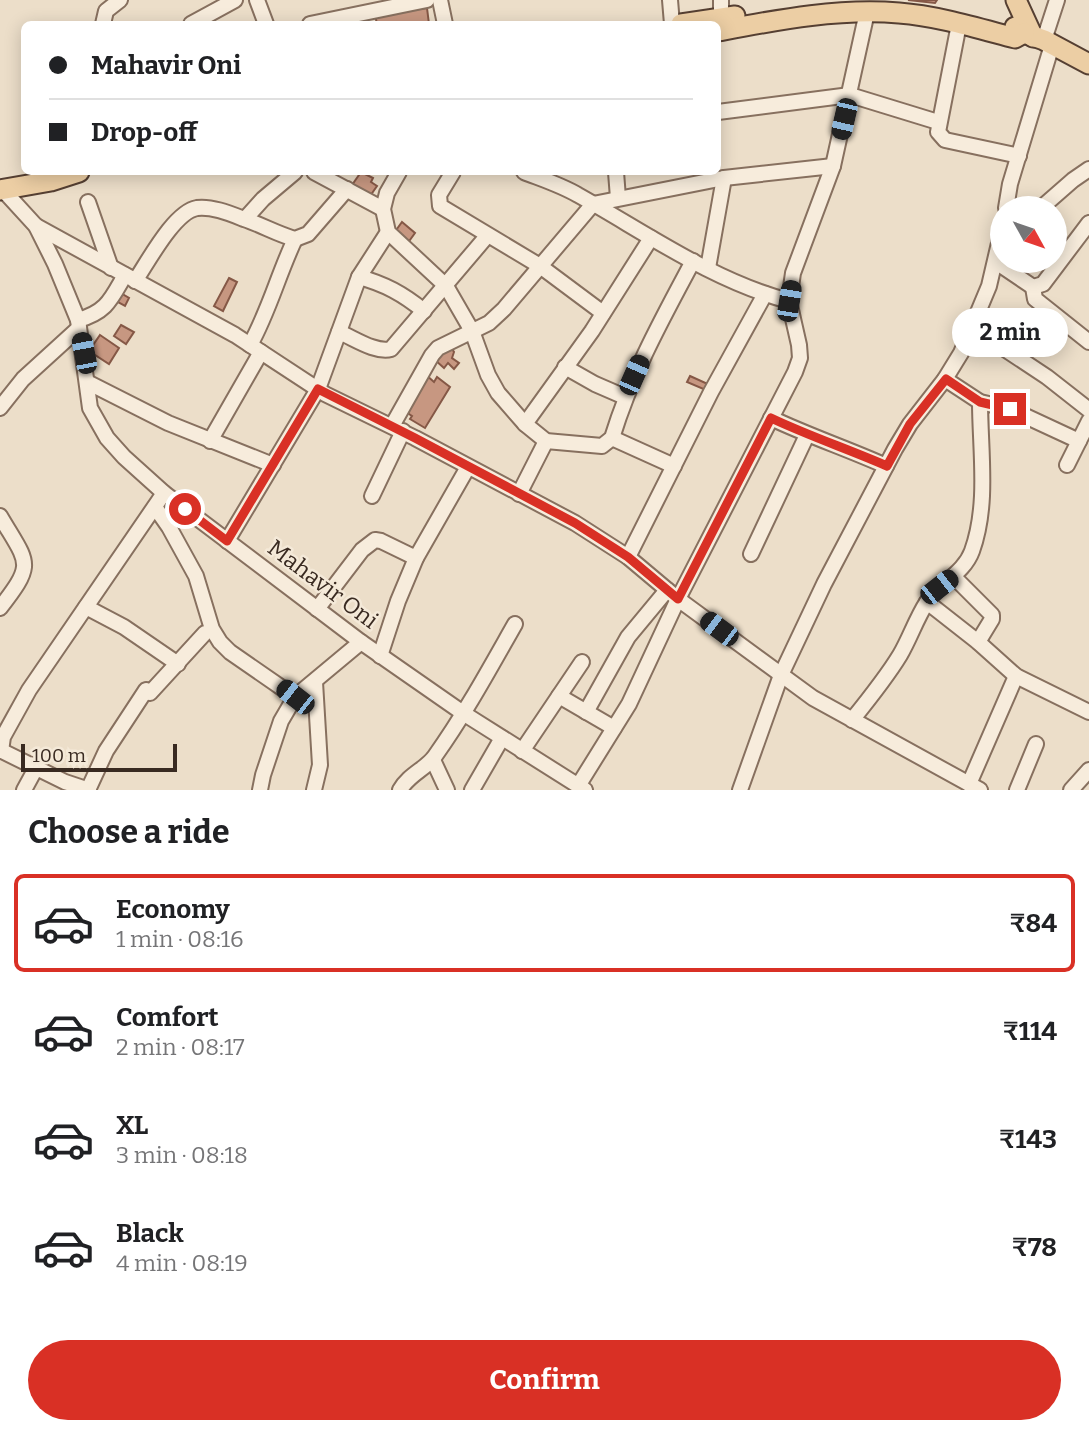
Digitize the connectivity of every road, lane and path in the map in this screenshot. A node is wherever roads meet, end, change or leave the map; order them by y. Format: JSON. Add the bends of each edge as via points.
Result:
{"nodes":[{"id":1,"x":120,"y":0,"type":"edge"},
{"id":2,"x":235,"y":0,"type":"edge"},
{"id":3,"x":257,"y":0,"type":"edge"},
{"id":4,"x":427,"y":0,"type":"edge"},
{"id":5,"x":440,"y":0,"type":"edge"},
{"id":6,"x":670,"y":0,"type":"edge"},
{"id":7,"x":1016,"y":0,"type":"edge"},
{"id":8,"x":1057,"y":0,"type":"edge"},
{"id":9,"x":868,"y":3,"type":"edge"},
{"id":10,"x":720,"y":16,"type":"edge"},
{"id":11,"x":104,"y":21,"type":"edge"},
{"id":12,"x":196,"y":21,"type":"edge"},
{"id":13,"x":265,"y":21,"type":"edge"},
{"id":14,"x":325,"y":21,"type":"edge"},
{"id":15,"x":444,"y":21,"type":"edge"},
{"id":16,"x":671,"y":21,"type":"edge"},
{"id":17,"x":696,"y":21,"type":"edge"},
{"id":18,"x":959,"y":24,"type":"junction"},
{"id":19,"x":1038,"y":39,"type":"junction"},
{"id":20,"x":1089,"y":64,"type":"edge"},
{"id":21,"x":850,"y":95,"type":"junction"},
{"id":22,"x":721,"y":112,"type":"edge"},
{"id":23,"x":938,"y":122,"type":"junction"},
{"id":24,"x":1018,"y":156,"type":"junction"},
{"id":25,"x":833,"y":166,"type":"junction"},
{"id":26,"x":1089,"y":169,"type":"edge"},
{"id":27,"x":34,"y":175,"type":"edge"},
{"id":28,"x":68,"y":175,"type":"edge"},
{"id":29,"x":292,"y":175,"type":"edge"},
{"id":30,"x":320,"y":175,"type":"edge"},
{"id":31,"x":397,"y":175,"type":"edge"},
{"id":32,"x":451,"y":175,"type":"edge"},
{"id":33,"x":531,"y":175,"type":"edge"},
{"id":34,"x":616,"y":175,"type":"edge"},
{"id":35,"x":724,"y":178,"type":"junction"},
{"id":36,"x":1,"y":187,"type":"edge"},
{"id":37,"x":347,"y":189,"type":"junction"},
{"id":38,"x":1009,"y":196,"type":"edge"},
{"id":39,"x":1055,"y":196,"type":"edge"},
{"id":40,"x":618,"y":198,"type":"junction"},
{"id":41,"x":88,"y":202,"type":"dead end"},
{"id":42,"x":593,"y":204,"type":"junction"},
{"id":43,"x":383,"y":209,"type":"junction"},
{"id":44,"x":246,"y":219,"type":"junction"},
{"id":45,"x":1089,"y":223,"type":"edge"},
{"id":46,"x":36,"y":226,"type":"junction"},
{"id":47,"x":388,"y":232,"type":"junction"},
{"id":48,"x":487,"y":236,"type":"junction"},
{"id":49,"x":651,"y":238,"type":"junction"},
{"id":50,"x":295,"y":239,"type":"junction"},
{"id":51,"x":693,"y":261,"type":"junction"},
{"id":52,"x":540,"y":266,"type":"junction"},
{"id":53,"x":111,"y":268,"type":"junction"},
{"id":54,"x":708,"y":268,"type":"junction"},
{"id":55,"x":992,"y":273,"type":"edge"},
{"id":56,"x":1012,"y":273,"type":"edge"},
{"id":57,"x":359,"y":277,"type":"junction"},
{"id":58,"x":130,"y":278,"type":"junction"},
{"id":59,"x":446,"y":286,"type":"junction"},
{"id":60,"x":1033,"y":287,"type":"junction"},
{"id":61,"x":765,"y":295,"type":"junction"},
{"id":62,"x":789,"y":301,"type":"junction"},
{"id":63,"x":424,"y":311,"type":"junction"},
{"id":64,"x":603,"y":313,"type":"junction"},
{"id":65,"x":79,"y":324,"type":"junction"},
{"id":66,"x":973,"y":328,"type":"junction"},
{"id":67,"x":472,"y":331,"type":"junction"},
{"id":68,"x":340,"y":332,"type":"junction"},
{"id":69,"x":1089,"y":342,"type":"edge"},
{"id":70,"x":256,"y":349,"type":"junction"},
{"id":71,"x":565,"y":367,"type":"junction"},
{"id":72,"x":946,"y":379,"type":"junction"},
{"id":73,"x":87,"y":382,"type":"junction"},
{"id":74,"x":318,"y":389,"type":"junction"},
{"id":75,"x":625,"y":397,"type":"junction"},
{"id":76,"x":980,"y":402,"type":"junction"},
{"id":77,"x":0,"y":408,"type":"edge"},
{"id":78,"x":1089,"y":410,"type":"edge"},
{"id":79,"x":771,"y":418,"type":"junction"},
{"id":80,"x":1089,"y":421,"type":"edge"},
{"id":81,"x":525,"y":424,"type":"junction"},
{"id":82,"x":398,"y":429,"type":"junction"},
{"id":83,"x":807,"y":435,"type":"junction"},
{"id":84,"x":612,"y":439,"type":"junction"},
{"id":85,"x":210,"y":441,"type":"junction"},
{"id":86,"x":545,"y":441,"type":"junction"},
{"id":87,"x":1079,"y":441,"type":"junction"},
{"id":88,"x":272,"y":465,"type":"junction"},
{"id":89,"x":1067,"y":465,"type":"dead end"},
{"id":90,"x":674,"y":466,"type":"junction"},
{"id":91,"x":887,"y":466,"type":"junction"},
{"id":92,"x":468,"y":467,"type":"junction"},
{"id":93,"x":164,"y":493,"type":"junction"},
{"id":94,"x":519,"y":494,"type":"junction"},
{"id":95,"x":372,"y":496,"type":"dead end"},
{"id":96,"x":155,"y":507,"type":"junction"},
{"id":97,"x":0,"y":516,"type":"edge"},
{"id":98,"x":227,"y":541,"type":"junction"},
{"id":99,"x":751,"y":554,"type":"dead end"},
{"id":100,"x":628,"y":557,"type":"junction"},
{"id":101,"x":416,"y":558,"type":"junction"},
{"id":102,"x":953,"y":576,"type":"junction"},
{"id":103,"x":673,"y":595,"type":"junction"},
{"id":104,"x":928,"y":602,"type":"junction"},
{"id":105,"x":86,"y":607,"type":"junction"},
{"id":106,"x":0,"y":608,"type":"edge"},
{"id":107,"x":317,"y":609,"type":"junction"},
{"id":108,"x":515,"y":624,"type":"dead end"},
{"id":109,"x":205,"y":633,"type":"dead end"},
{"id":110,"x":361,"y":642,"type":"junction"},
{"id":111,"x":978,"y":642,"type":"junction"},
{"id":112,"x":380,"y":656,"type":"junction"},
{"id":113,"x":582,"y":662,"type":"dead end"},
{"id":114,"x":178,"y":664,"type":"junction"},
{"id":115,"x":781,"y":675,"type":"junction"},
{"id":116,"x":1016,"y":676,"type":"junction"},
{"id":117,"x":315,"y":682,"type":"junction"},
{"id":118,"x":559,"y":696,"type":"junction"},
{"id":119,"x":295,"y":697,"type":"junction"},
{"id":120,"x":586,"y":712,"type":"junction"},
{"id":121,"x":1089,"y":712,"type":"edge"},
{"id":122,"x":463,"y":713,"type":"junction"},
{"id":123,"x":852,"y":720,"type":"junction"},
{"id":124,"x":614,"y":728,"type":"junction"},
{"id":125,"x":502,"y":738,"type":"junction"},
{"id":126,"x":1036,"y":744,"type":"dead end"},
{"id":127,"x":0,"y":751,"type":"edge"},
{"id":128,"x":522,"y":751,"type":"junction"},
{"id":129,"x":433,"y":760,"type":"junction"},
{"id":130,"x":36,"y":768,"type":"junction"},
{"id":131,"x":1089,"y":770,"type":"edge"},
{"id":132,"x":975,"y":787,"type":"edge"},
{"id":133,"x":582,"y":788,"type":"edge"},
{"id":134,"x":24,"y":790,"type":"edge"},
{"id":135,"x":88,"y":790,"type":"edge"},
{"id":136,"x":260,"y":790,"type":"edge"},
{"id":137,"x":314,"y":790,"type":"edge"},
{"id":138,"x":400,"y":790,"type":"edge"},
{"id":139,"x":447,"y":790,"type":"edge"},
{"id":140,"x":472,"y":790,"type":"edge"},
{"id":141,"x":740,"y":790,"type":"edge"},
{"id":142,"x":1017,"y":790,"type":"edge"},
{"id":143,"x":1072,"y":790,"type":"edge"}],
"edges":[{"from":1,"to":11,"type":"street","via":[[106,11]]},
{"from":2,"to":12,"type":"street"},
{"from":3,"to":13,"type":"street"},
{"from":4,"to":14,"type":"street"},
{"from":5,"to":15,"type":"street"},
{"from":6,"to":16,"type":"street"},
{"from":7,"to":19,"type":"main road"},
{"from":8,"to":19,"type":"street"},
{"from":9,"to":10,"type":"main road","via":[[786,19]]},
{"from":9,"to":18,"type":"main road"},
{"from":9,"to":19,"type":"main road","via":[[911,4],[1013,25]]},
{"from":9,"to":21,"type":"street"},
{"from":10,"to":17,"type":"main road"},
{"from":18,"to":19,"type":"main road"},
{"from":18,"to":23,"type":"street"},
{"from":19,"to":20,"type":"main road"},
{"from":19,"to":24,"type":"street"},
{"from":21,"to":22,"type":"street"},
{"from":21,"to":23,"type":"street"},
{"from":21,"to":25,"type":"street"},
{"from":23,"to":24,"type":"street","via":[[938,132],[945,139]]},
{"from":24,"to":38,"type":"street"},
{"from":25,"to":35,"type":"street"},
{"from":25,"to":62,"type":"street","via":[[793,273]]},
{"from":26,"to":39,"type":"street"},
{"from":27,"to":36,"type":"main road"},
{"from":28,"to":36,"type":"main road"},
{"from":29,"to":44,"type":"street"},
{"from":30,"to":37,"type":"street"},
{"from":31,"to":43,"type":"street"},
{"from":32,"to":48,"type":"street","via":[[439,195],[440,206]]},
{"from":33,"to":42,"type":"street"},
{"from":34,"to":40,"type":"street"},
{"from":35,"to":40,"type":"street"},
{"from":35,"to":54,"type":"street"},
{"from":36,"to":46,"type":"street","name":"Mahavir Oni"},
{"from":37,"to":43,"type":"street"},
{"from":37,"to":50,"type":"street","via":[[308,234]]},
{"from":40,"to":42,"type":"street"},
{"from":41,"to":53,"type":"street"},
{"from":42,"to":49,"type":"street"},
{"from":42,"to":52,"type":"street"},
{"from":43,"to":47,"type":"street"},
{"from":44,"to":50,"type":"street"},
{"from":44,"to":58,"type":"street","via":[[208,208],[185,213]]},
{"from":45,"to":60,"type":"street","via":[[1043,284]]},
{"from":46,"to":53,"type":"street"},
{"from":46,"to":65,"type":"street","name":"Mahavir Oni"},
{"from":47,"to":57,"type":"street"},
{"from":47,"to":59,"type":"street"},
{"from":48,"to":52,"type":"street"},
{"from":48,"to":59,"type":"street"},
{"from":49,"to":51,"type":"street"},
{"from":49,"to":64,"type":"street"},
{"from":50,"to":70,"type":"street"},
{"from":51,"to":54,"type":"street"},
{"from":51,"to":75,"type":"street"},
{"from":52,"to":64,"type":"street"},
{"from":52,"to":67,"type":"street","via":[[504,309]]},
{"from":53,"to":58,"type":"street"},
{"from":54,"to":61,"type":"street"},
{"from":55,"to":66,"type":"street"},
{"from":56,"to":60,"type":"street"},
{"from":57,"to":63,"type":"street","via":[[383,283]]},
{"from":57,"to":68,"type":"street"},
{"from":58,"to":65,"type":"street","via":[[103,309]]},
{"from":58,"to":70,"type":"street"},
{"from":59,"to":63,"type":"street"},
{"from":59,"to":67,"type":"street"},
{"from":60,"to":69,"type":"street","via":[[1035,299]]},
{"from":61,"to":62,"type":"street"},
{"from":61,"to":90,"type":"street"},
{"from":62,"to":79,"type":"street","via":[[800,358]]},
{"from":63,"to":68,"type":"street","via":[[398,342],[385,350]]},
{"from":64,"to":71,"type":"street"},
{"from":65,"to":73,"type":"street","name":"Mahavir Oni"},
{"from":65,"to":77,"type":"street"},
{"from":66,"to":72,"type":"street"},
{"from":66,"to":78,"type":"street"},
{"from":67,"to":81,"type":"street","via":[[498,393]]},
{"from":67,"to":82,"type":"street","via":[[432,355]]},
{"from":68,"to":74,"type":"street"},
{"from":70,"to":74,"type":"street"},
{"from":70,"to":85,"type":"street"},
{"from":71,"to":75,"type":"street"},
{"from":71,"to":81,"type":"street"},
{"from":72,"to":76,"type":"street"},
{"from":72,"to":91,"type":"street","via":[[910,424]]},
{"from":73,"to":85,"type":"street"},
{"from":73,"to":93,"type":"street","name":"Mahavir Oni","via":[[90,408],[107,438]]},
{"from":74,"to":82,"type":"street"},
{"from":74,"to":88,"type":"street"},
{"from":75,"to":84,"type":"street"},
{"from":76,"to":87,"type":"street","via":[[1010,409]]},
{"from":76,"to":102,"type":"street","via":[[983,486],[979,522],[972,552]]},
{"from":79,"to":83,"type":"street"},
{"from":79,"to":103,"type":"street"},
{"from":80,"to":87,"type":"street"},
{"from":81,"to":86,"type":"street"},
{"from":82,"to":92,"type":"street"},
{"from":82,"to":95,"type":"street"},
{"from":83,"to":91,"type":"street"},
{"from":83,"to":99,"type":"street"},
{"from":84,"to":86,"type":"street","via":[[602,446]]},
{"from":84,"to":90,"type":"street"},
{"from":85,"to":88,"type":"street"},
{"from":86,"to":94,"type":"street"},
{"from":87,"to":89,"type":"street"},
{"from":88,"to":98,"type":"street"},
{"from":90,"to":100,"type":"street"},
{"from":91,"to":115,"type":"street"},
{"from":92,"to":94,"type":"street"},
{"from":92,"to":101,"type":"street"},
{"from":93,"to":96,"type":"street"},
{"from":93,"to":98,"type":"street","name":"Mahavir Oni"},
{"from":94,"to":100,"type":"street"},
{"from":96,"to":105,"type":"street"},
{"from":96,"to":119,"type":"street","via":[[196,576],[220,642]]},
{"from":97,"to":106,"type":"street","via":[[26,564],[24,575]]},
{"from":98,"to":107,"type":"street","name":"Mahavir Oni"},
{"from":100,"to":103,"type":"street"},
{"from":101,"to":107,"type":"street","via":[[375,540],[362,550]]},
{"from":101,"to":112,"type":"street"},
{"from":102,"to":104,"type":"street"},
{"from":102,"to":111,"type":"street","via":[[992,615]]},
{"from":103,"to":115,"type":"street"},
{"from":103,"to":120,"type":"street","via":[[628,637]]},
{"from":103,"to":124,"type":"street","via":[[643,676]]},
{"from":104,"to":111,"type":"street"},
{"from":104,"to":123,"type":"street","via":[[901,654]]},
{"from":105,"to":114,"type":"street"},
{"from":105,"to":127,"type":"street","via":[[29,690]]},
{"from":107,"to":110,"type":"street","name":"Mahavir Oni"},
{"from":108,"to":122,"type":"street"},
{"from":109,"to":114,"type":"street"},
{"from":110,"to":112,"type":"street","name":"Mahavir Oni"},
{"from":110,"to":117,"type":"street"},
{"from":111,"to":116,"type":"street"},
{"from":112,"to":122,"type":"street","name":"Mahavir Oni"},
{"from":113,"to":118,"type":"street"},
{"from":114,"to":135,"type":"street","via":[[148,692],[106,751]]},
{"from":115,"to":123,"type":"street"},
{"from":115,"to":141,"type":"street"},
{"from":116,"to":121,"type":"street"},
{"from":116,"to":132,"type":"street"},
{"from":117,"to":119,"type":"street"},
{"from":117,"to":137,"type":"street","via":[[320,765]]},
{"from":118,"to":120,"type":"street"},
{"from":118,"to":128,"type":"street"},
{"from":119,"to":136,"type":"street","via":[[281,721]]},
{"from":120,"to":124,"type":"street"},
{"from":122,"to":125,"type":"street","name":"Mahavir Oni"},
{"from":122,"to":129,"type":"street"},
{"from":123,"to":132,"type":"street"},
{"from":124,"to":133,"type":"street"},
{"from":125,"to":128,"type":"street","name":"Mahavir Oni"},
{"from":125,"to":140,"type":"street"},
{"from":126,"to":142,"type":"street"},
{"from":127,"to":130,"type":"street"},
{"from":128,"to":133,"type":"street","name":"Mahavir Oni"},
{"from":129,"to":138,"type":"street"},
{"from":129,"to":139,"type":"street"},
{"from":130,"to":134,"type":"street"},
{"from":130,"to":135,"type":"street"},
{"from":131,"to":143,"type":"street"}]}
